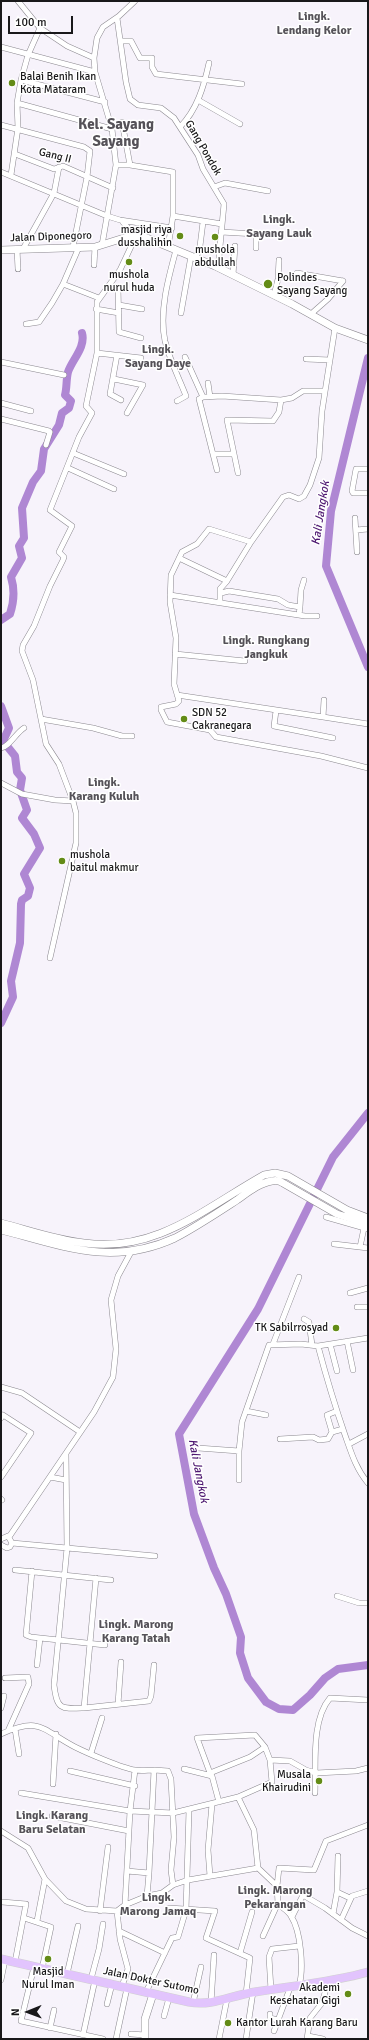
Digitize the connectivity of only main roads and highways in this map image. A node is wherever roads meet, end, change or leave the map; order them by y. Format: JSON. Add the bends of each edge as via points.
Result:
{"nodes":[{"id":1,"x":1,"y":250,"type":"edge"},
{"id":2,"x":367,"y":340,"type":"edge"},
{"id":3,"x":298,"y":1187,"type":"junction"},
{"id":4,"x":368,"y":1218,"type":"edge"},
{"id":5,"x":1,"y":1223,"type":"edge"},
{"id":6,"x":367,"y":1227,"type":"edge"},
{"id":7,"x":1,"y":1230,"type":"edge"},
{"id":8,"x":3,"y":1960,"type":"edge"},
{"id":9,"x":368,"y":1972,"type":"edge"},
{"id":10,"x":149,"y":1993,"type":"junction"},
{"id":11,"x":145,"y":2037,"type":"edge"}],
"edges":[{"from":1,"to":2,"type":"main road","name":"Jalan Diponegoro","via":[[99,246],[133,236],[145,237],[218,268],[335,328]]},
{"from":3,"to":4,"type":"main road"},
{"from":3,"to":5,"type":"main road","via":[[279,1174],[264,1175],[192,1220],[158,1236],[123,1244],[83,1243]]},
{"from":3,"to":6,"type":"main road","via":[[337,1214]]},
{"from":3,"to":7,"type":"main road","via":[[280,1181],[270,1181],[254,1188],[176,1237],[156,1246],[131,1252],[114,1254],[82,1251]]},
{"from":8,"to":10,"type":"main road","name":"Jalan Dokter Sutomo"},
{"from":9,"to":10,"type":"main road","name":"Jalan Dokter Sutomo","via":[[328,1982],[250,1993],[212,2003],[193,2003]]},
{"from":10,"to":11,"type":"main road"}]}
